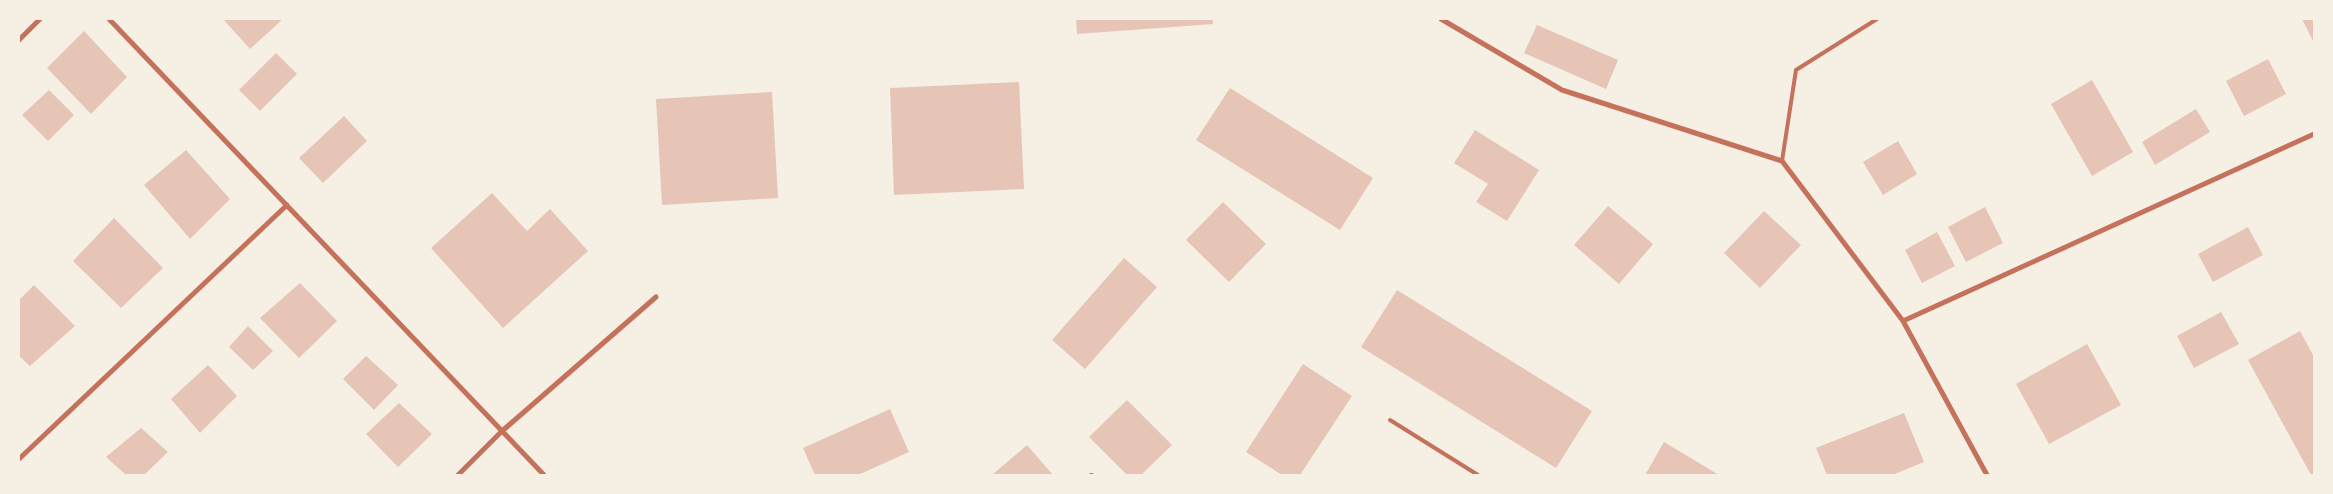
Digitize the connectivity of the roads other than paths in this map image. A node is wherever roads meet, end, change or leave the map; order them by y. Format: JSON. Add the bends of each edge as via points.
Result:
{"nodes":[{"id":1,"x":40,"y":19,"type":"edge"},
{"id":2,"x":109,"y":19,"type":"edge"},
{"id":3,"x":1441,"y":19,"type":"edge"},
{"id":4,"x":1877,"y":19,"type":"edge"},
{"id":5,"x":19,"y":40,"type":"edge"},
{"id":6,"x":2314,"y":134,"type":"edge"},
{"id":7,"x":1782,"y":161,"type":"junction"},
{"id":8,"x":287,"y":205,"type":"junction"},
{"id":9,"x":656,"y":297,"type":"dead end"},
{"id":10,"x":1903,"y":321,"type":"junction"},
{"id":11,"x":1390,"y":420,"type":"dead end"},
{"id":12,"x":501,"y":432,"type":"junction"},
{"id":13,"x":19,"y":459,"type":"edge"},
{"id":14,"x":458,"y":475,"type":"edge"},
{"id":15,"x":544,"y":475,"type":"edge"},
{"id":16,"x":1478,"y":475,"type":"edge"},
{"id":17,"x":1987,"y":475,"type":"edge"}],
"edges":[{"from":1,"to":5,"type":"street"},
{"from":2,"to":8,"type":"street"},
{"from":3,"to":7,"type":"street","via":[[1562,90]]},
{"from":4,"to":7,"type":"lane","via":[[1796,70]]},
{"from":6,"to":10,"type":"street"},
{"from":7,"to":10,"type":"street"},
{"from":8,"to":12,"type":"street"},
{"from":8,"to":13,"type":"street"},
{"from":9,"to":12,"type":"street"},
{"from":10,"to":17,"type":"street"},
{"from":11,"to":16,"type":"lane"},
{"from":12,"to":14,"type":"street"},
{"from":12,"to":15,"type":"street"}]}
